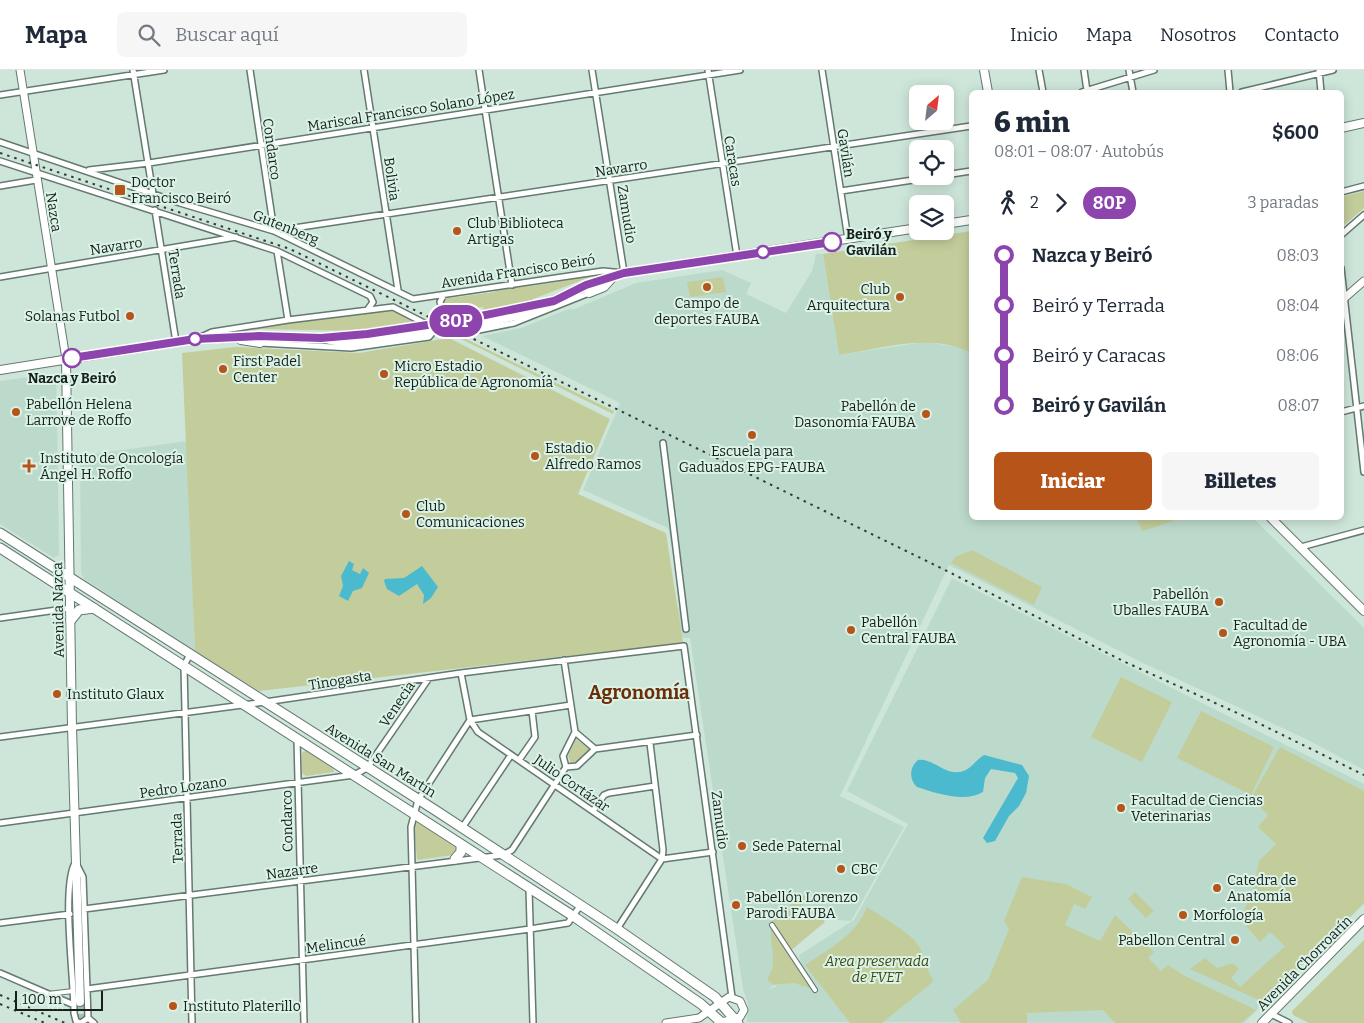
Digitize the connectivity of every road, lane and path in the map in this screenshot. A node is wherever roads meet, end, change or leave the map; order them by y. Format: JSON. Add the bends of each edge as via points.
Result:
{"nodes":[{"id":1,"x":20,"y":70,"type":"edge"},
{"id":2,"x":164,"y":70,"type":"edge"},
{"id":3,"x":250,"y":70,"type":"edge"},
{"id":4,"x":364,"y":70,"type":"edge"},
{"id":5,"x":479,"y":70,"type":"edge"},
{"id":6,"x":592,"y":70,"type":"edge"},
{"id":7,"x":740,"y":70,"type":"edge"},
{"id":8,"x":822,"y":70,"type":"edge"},
{"id":9,"x":984,"y":70,"type":"edge"},
{"id":10,"x":1039,"y":70,"type":"edge"},
{"id":11,"x":1084,"y":70,"type":"edge"},
{"id":12,"x":1129,"y":70,"type":"edge"},
{"id":13,"x":1154,"y":70,"type":"edge"},
{"id":14,"x":1228,"y":70,"type":"edge"},
{"id":15,"x":1333,"y":70,"type":"edge"},
{"id":16,"x":133,"y":72,"type":"edge"},
{"id":17,"x":709,"y":72,"type":"edge"},
{"id":18,"x":1319,"y":72,"type":"edge"},
{"id":19,"x":1130,"y":78,"type":"junction"},
{"id":20,"x":988,"y":90,"type":"edge"},
{"id":21,"x":1043,"y":90,"type":"edge"},
{"id":22,"x":1085,"y":90,"type":"edge"},
{"id":23,"x":1091,"y":90,"type":"edge"},
{"id":24,"x":1132,"y":90,"type":"edge"},
{"id":25,"x":1230,"y":90,"type":"edge"},
{"id":26,"x":1250,"y":90,"type":"edge"},
{"id":27,"x":1321,"y":90,"type":"edge"},
{"id":28,"x":23,"y":92,"type":"junction"},
{"id":29,"x":596,"y":93,"type":"junction"},
{"id":30,"x":0,"y":95,"type":"edge"},
{"id":31,"x":486,"y":110,"type":"junction"},
{"id":32,"x":1364,"y":123,"type":"edge"},
{"id":33,"x":969,"y":126,"type":"edge"},
{"id":34,"x":374,"y":127,"type":"junction"},
{"id":35,"x":1344,"y":127,"type":"edge"},
{"id":36,"x":0,"y":142,"type":"edge"},
{"id":37,"x":261,"y":145,"type":"junction"},
{"id":38,"x":834,"y":147,"type":"junction"},
{"id":39,"x":32,"y":153,"type":"junction"},
{"id":40,"x":0,"y":161,"type":"edge"},
{"id":41,"x":149,"y":163,"type":"junction"},
{"id":42,"x":722,"y":164,"type":"junction"},
{"id":43,"x":85,"y":170,"type":"junction"},
{"id":44,"x":969,"y":171,"type":"edge"},
{"id":45,"x":35,"y":172,"type":"junction"},
{"id":46,"x":954,"y":174,"type":"edge"},
{"id":47,"x":36,"y":180,"type":"junction"},
{"id":48,"x":610,"y":181,"type":"junction"},
{"id":49,"x":909,"y":181,"type":"edge"},
{"id":50,"x":0,"y":186,"type":"edge"},
{"id":51,"x":1364,"y":186,"type":"edge"},
{"id":52,"x":841,"y":191,"type":"junction"},
{"id":53,"x":1344,"y":191,"type":"edge"},
{"id":54,"x":153,"y":194,"type":"junction"},
{"id":55,"x":499,"y":198,"type":"junction"},
{"id":56,"x":155,"y":210,"type":"junction"},
{"id":57,"x":386,"y":215,"type":"junction"},
{"id":58,"x":1364,"y":215,"type":"edge"},
{"id":59,"x":969,"y":220,"type":"edge"},
{"id":60,"x":954,"y":223,"type":"edge"},
{"id":61,"x":909,"y":229,"type":"edge"},
{"id":62,"x":274,"y":231,"type":"junction"},
{"id":63,"x":1344,"y":232,"type":"edge"},
{"id":64,"x":236,"y":237,"type":"junction"},
{"id":65,"x":848,"y":239,"type":"junction"},
{"id":66,"x":162,"y":250,"type":"junction"},
{"id":67,"x":277,"y":251,"type":"junction"},
{"id":68,"x":737,"y":256,"type":"junction"},
{"id":69,"x":50,"y":267,"type":"junction"},
{"id":70,"x":624,"y":273,"type":"junction"},
{"id":71,"x":615,"y":276,"type":"junction"},
{"id":72,"x":0,"y":277,"type":"edge"},
{"id":73,"x":1364,"y":281,"type":"edge"},
{"id":74,"x":512,"y":285,"type":"junction"},
{"id":75,"x":398,"y":290,"type":"junction"},
{"id":76,"x":589,"y":293,"type":"joint"},
{"id":77,"x":443,"y":296,"type":"junction"},
{"id":78,"x":415,"y":299,"type":"joint"},
{"id":79,"x":1344,"y":299,"type":"edge"},
{"id":80,"x":554,"y":301,"type":"junction"},
{"id":81,"x":1344,"y":308,"type":"edge"},
{"id":82,"x":367,"y":309,"type":"junction"},
{"id":83,"x":288,"y":320,"type":"junction"},
{"id":84,"x":461,"y":320,"type":"tunnel mouth"},
{"id":85,"x":425,"y":325,"type":"tunnel mouth"},
{"id":86,"x":473,"y":326,"type":"tunnel mouth"},
{"id":87,"x":432,"y":331,"type":"tunnel mouth"},
{"id":88,"x":321,"y":338,"type":"junction"},
{"id":89,"x":195,"y":339,"type":"junction"},
{"id":90,"x":229,"y":339,"type":"junction"},
{"id":91,"x":176,"y":342,"type":"junction"},
{"id":92,"x":260,"y":343,"type":"joint"},
{"id":93,"x":66,"y":358,"type":"junction"},
{"id":94,"x":0,"y":370,"type":"edge"},
{"id":95,"x":1364,"y":406,"type":"edge"},
{"id":96,"x":1357,"y":408,"type":"junction"},
{"id":97,"x":1344,"y":411,"type":"edge"},
{"id":98,"x":663,"y":443,"type":"dead end"},
{"id":99,"x":1364,"y":472,"type":"edge"},
{"id":100,"x":1273,"y":520,"type":"edge"},
{"id":101,"x":1364,"y":530,"type":"edge"},
{"id":102,"x":0,"y":533,"type":"edge"},
{"id":103,"x":1301,"y":547,"type":"junction"},
{"id":104,"x":0,"y":548,"type":"edge"},
{"id":105,"x":70,"y":577,"type":"junction"},
{"id":106,"x":70,"y":592,"type":"junction"},
{"id":107,"x":70,"y":608,"type":"junction"},
{"id":108,"x":94,"y":608,"type":"junction"},
{"id":109,"x":1364,"y":611,"type":"edge"},
{"id":110,"x":0,"y":618,"type":"edge"},
{"id":111,"x":70,"y":620,"type":"junction"},
{"id":112,"x":686,"y":629,"type":"dead end"},
{"id":113,"x":684,"y":646,"type":"joint"},
{"id":114,"x":190,"y":654,"type":"junction"},
{"id":115,"x":564,"y":660,"type":"junction"},
{"id":116,"x":184,"y":666,"type":"junction"},
{"id":117,"x":461,"y":673,"type":"junction"},
{"id":118,"x":429,"y":678,"type":"junction"},
{"id":119,"x":266,"y":702,"type":"junction"},
{"id":120,"x":244,"y":704,"type":"junction"},
{"id":121,"x":570,"y":705,"type":"junction"},
{"id":122,"x":532,"y":711,"type":"junction"},
{"id":123,"x":185,"y":712,"type":"junction"},
{"id":124,"x":470,"y":720,"type":"junction"},
{"id":125,"x":72,"y":727,"type":"junction"},
{"id":126,"x":575,"y":732,"type":"junction"},
{"id":127,"x":697,"y":735,"type":"junction"},
{"id":128,"x":0,"y":737,"type":"edge"},
{"id":129,"x":298,"y":738,"type":"junction"},
{"id":130,"x":650,"y":743,"type":"junction"},
{"id":131,"x":595,"y":749,"type":"junction"},
{"id":132,"x":511,"y":755,"type":"junction"},
{"id":133,"x":519,"y":760,"type":"junction"},
{"id":134,"x":566,"y":766,"type":"junction"},
{"id":135,"x":367,"y":768,"type":"junction"},
{"id":136,"x":354,"y":775,"type":"junction"},
{"id":137,"x":298,"y":783,"type":"junction"},
{"id":138,"x":554,"y":785,"type":"junction"},
{"id":139,"x":655,"y":786,"type":"junction"},
{"id":140,"x":187,"y":798,"type":"junction"},
{"id":141,"x":418,"y":800,"type":"junction"},
{"id":142,"x":593,"y":811,"type":"junction"},
{"id":143,"x":74,"y":813,"type":"junction"},
{"id":144,"x":413,"y":813,"type":"junction"},
{"id":145,"x":0,"y":823,"type":"edge"},
{"id":146,"x":462,"y":828,"type":"junction"},
{"id":147,"x":461,"y":845,"type":"junction"},
{"id":148,"x":713,"y":852,"type":"junction"},
{"id":149,"x":503,"y":855,"type":"junction"},
{"id":150,"x":479,"y":856,"type":"junction"},
{"id":151,"x":455,"y":859,"type":"junction"},
{"id":152,"x":662,"y":859,"type":"junction"},
{"id":153,"x":76,"y":862,"type":"junction"},
{"id":154,"x":413,"y":866,"type":"junction"},
{"id":155,"x":300,"y":881,"type":"junction"},
{"id":156,"x":529,"y":889,"type":"junction"},
{"id":157,"x":190,"y":896,"type":"junction"},
{"id":158,"x":580,"y":906,"type":"junction"},
{"id":159,"x":84,"y":909,"type":"junction"},
{"id":160,"x":70,"y":914,"type":"junction"},
{"id":161,"x":573,"y":916,"type":"junction"},
{"id":162,"x":1364,"y":919,"type":"edge"},
{"id":163,"x":0,"y":923,"type":"edge"},
{"id":164,"x":772,"y":925,"type":"dead end"},
{"id":165,"x":530,"y":929,"type":"junction"},
{"id":166,"x":617,"y":930,"type":"junction"},
{"id":167,"x":415,"y":945,"type":"junction"},
{"id":168,"x":303,"y":961,"type":"junction"},
{"id":169,"x":0,"y":973,"type":"edge"},
{"id":170,"x":192,"y":974,"type":"junction"},
{"id":171,"x":87,"y":989,"type":"junction"},
{"id":172,"x":815,"y":990,"type":"dead end"},
{"id":173,"x":73,"y":991,"type":"junction"},
{"id":174,"x":48,"y":994,"type":"junction"},
{"id":175,"x":732,"y":997,"type":"junction"},
{"id":176,"x":720,"y":1001,"type":"junction"},
{"id":177,"x":77,"y":1003,"type":"junction"},
{"id":178,"x":709,"y":1010,"type":"junction"},
{"id":179,"x":1270,"y":1014,"type":"junction"},
{"id":180,"x":88,"y":1018,"type":"junction"},
{"id":181,"x":693,"y":1021,"type":"edge"},
{"id":182,"x":737,"y":1022,"type":"edge"},
{"id":183,"x":81,"y":1023,"type":"edge"},
{"id":184,"x":94,"y":1023,"type":"edge"},
{"id":185,"x":192,"y":1023,"type":"edge"},
{"id":186,"x":304,"y":1023,"type":"edge"},
{"id":187,"x":416,"y":1023,"type":"edge"},
{"id":188,"x":533,"y":1023,"type":"edge"},
{"id":189,"x":666,"y":1023,"type":"edge"},
{"id":190,"x":720,"y":1023,"type":"edge"},
{"id":191,"x":1262,"y":1023,"type":"edge"},
{"id":192,"x":1289,"y":1023,"type":"edge"}],
"edges":[{"from":1,"to":28,"type":"street","name":"Nazca"},
{"from":2,"to":16,"type":"street"},
{"from":3,"to":37,"type":"street","name":"Condarco"},
{"from":4,"to":34,"type":"street","name":"Bolivia"},
{"from":5,"to":31,"type":"street"},
{"from":6,"to":29,"type":"street","name":"Zamudio"},
{"from":7,"to":17,"type":"street","name":"Mariscal Francisco Solano López"},
{"from":8,"to":38,"type":"street","name":"Gavilán"},
{"from":9,"to":20,"type":"main road"},
{"from":10,"to":21,"type":"street"},
{"from":11,"to":22,"type":"street"},
{"from":12,"to":19,"type":"street"},
{"from":13,"to":19,"type":"street"},
{"from":14,"to":25,"type":"street"},
{"from":15,"to":18,"type":"street"},
{"from":16,"to":28,"type":"street"},
{"from":16,"to":41,"type":"street"},
{"from":17,"to":29,"type":"street","name":"Mariscal Francisco Solano López"},
{"from":17,"to":42,"type":"street","name":"Caracas"},
{"from":18,"to":26,"type":"street"},
{"from":18,"to":27,"type":"street"},
{"from":19,"to":23,"type":"street"},
{"from":19,"to":24,"type":"street"},
{"from":28,"to":30,"type":"street"},
{"from":28,"to":39,"type":"street","name":"Nazca"},
{"from":29,"to":31,"type":"street","name":"Mariscal Francisco Solano López"},
{"from":29,"to":48,"type":"street","name":"Zamudio"},
{"from":31,"to":34,"type":"street","name":"Mariscal Francisco Solano López"},
{"from":31,"to":55,"type":"street"},
{"from":32,"to":35,"type":"main road"},
{"from":33,"to":38,"type":"street","name":"Navarro"},
{"from":34,"to":37,"type":"street","name":"Mariscal Francisco Solano López"},
{"from":34,"to":57,"type":"street","name":"Bolivia"},
{"from":36,"to":39,"type":"street","name":"Gutenberg"},
{"from":37,"to":41,"type":"street","name":"Mariscal Francisco Solano López"},
{"from":37,"to":62,"type":"street","name":"Condarco"},
{"from":38,"to":42,"type":"street","name":"Navarro"},
{"from":38,"to":52,"type":"street","name":"Gavilán"},
{"from":39,"to":43,"type":"street","name":"Gutenberg"},
{"from":39,"to":45,"type":"street","name":"Nazca"},
{"from":40,"to":45,"type":"street","name":"Gutenberg"},
{"from":41,"to":43,"type":"street","name":"Mariscal Francisco Solano López"},
{"from":41,"to":54,"type":"street"},
{"from":42,"to":48,"type":"street","name":"Navarro"},
{"from":42,"to":68,"type":"street","name":"Caracas"},
{"from":43,"to":54,"type":"street","name":"Gutenberg"},
{"from":44,"to":46,"type":"street"},
{"from":45,"to":47,"type":"street","name":"Nazca"},
{"from":45,"to":56,"type":"street","name":"Gutenberg"},
{"from":47,"to":50,"type":"street"},
{"from":47,"to":69,"type":"street","name":"Nazca"},
{"from":48,"to":55,"type":"street","name":"Navarro"},
{"from":48,"to":70,"type":"street","name":"Zamudio"},
{"from":49,"to":52,"type":"street"},
{"from":51,"to":53,"type":"street"},
{"from":52,"to":65,"type":"street","name":"Gavilán"},
{"from":54,"to":62,"type":"street","name":"Gutenberg"},
{"from":55,"to":57,"type":"street","name":"Navarro"},
{"from":55,"to":74,"type":"street"},
{"from":56,"to":64,"type":"street","name":"Gutenberg"},
{"from":56,"to":66,"type":"street","name":"Terrada"},
{"from":57,"to":62,"type":"street","name":"Navarro"},
{"from":57,"to":75,"type":"street","name":"Bolivia"},
{"from":58,"to":63,"type":"street"},
{"from":59,"to":60,"type":"main road"},
{"from":61,"to":65,"type":"main road","name":"Avenida Francisco Beiró"},
{"from":62,"to":75,"type":"street","name":"Gutenberg"},
{"from":64,"to":66,"type":"street","name":"Navarro"},
{"from":64,"to":67,"type":"street","name":"Gutenberg"},
{"from":65,"to":68,"type":"main road","name":"Avenida Francisco Beiró"},
{"from":66,"to":69,"type":"street","name":"Navarro"},
{"from":66,"to":91,"type":"street","name":"Terrada"},
{"from":67,"to":82,"type":"street","name":"Gutenberg","via":[[370,296],[372,304]]},
{"from":67,"to":83,"type":"street"},
{"from":68,"to":70,"type":"main road","name":"Avenida Francisco Beiró"},
{"from":69,"to":72,"type":"street","name":"Navarro"},
{"from":69,"to":93,"type":"street","name":"Nazca"},
{"from":70,"to":71,"type":"main road","name":"Avenida Francisco Beiró"},
{"from":70,"to":74,"type":"street","name":"Avenida Francisco Beiró","via":[[603,271]]},
{"from":71,"to":76,"type":"main road","via":[[604,287]]},
{"from":71,"to":80,"type":"main road","name":"Avenida Francisco Beiró","via":[[586,285]]},
{"from":73,"to":79,"type":"street"},
{"from":74,"to":77,"type":"street","name":"Avenida Francisco Beiró"},
{"from":75,"to":78,"type":"street","name":"Gutenberg"},
{"from":76,"to":77,"type":"street","via":[[514,323],[479,330],[444,313],[440,302]]},
{"from":77,"to":78,"type":"street","name":"Avenida Francisco Beiró"},
{"from":80,"to":84,"type":"main road"},
{"from":80,"to":86,"type":"main road","via":[[520,315]]},
{"from":81,"to":96,"type":"street"},
{"from":82,"to":83,"type":"street"},
{"from":82,"to":92,"type":"street","via":[[394,308],[432,327],[434,333],[430,337],[360,347]]},
{"from":83,"to":89,"type":"street","via":[[212,332]]},
{"from":85,"to":88,"type":"main road"},
{"from":87,"to":88,"type":"main road","via":[[355,342]]},
{"from":88,"to":90,"type":"main road","via":[[259,336]]},
{"from":89,"to":90,"type":"main road"},
{"from":89,"to":91,"type":"main road"},
{"from":90,"to":92,"type":"main road"},
{"from":91,"to":93,"type":"main road"},
{"from":93,"to":94,"type":"main road"},
{"from":93,"to":105,"type":"main road","name":"Avenida Nazca"},
{"from":95,"to":96,"type":"street"},
{"from":96,"to":97,"type":"street"},
{"from":96,"to":99,"type":"street"},
{"from":98,"to":112,"type":"street"},
{"from":100,"to":103,"type":"main road"},
{"from":101,"to":103,"type":"street"},
{"from":102,"to":105,"type":"main road","name":"Avenida San Martín"},
{"from":103,"to":109,"type":"main road"},
{"from":104,"to":106,"type":"main road","name":"Avenida San Martín"},
{"from":105,"to":106,"type":"main road","name":"Avenida Nazca"},
{"from":105,"to":114,"type":"main road","name":"Avenida San Martín"},
{"from":106,"to":107,"type":"main road","name":"Avenida Nazca"},
{"from":106,"to":108,"type":"main road","name":"Avenida San Martín"},
{"from":107,"to":110,"type":"street"},
{"from":107,"to":111,"type":"main road","name":"Avenida Nazca"},
{"from":108,"to":111,"type":"main road","via":[[79,610]]},
{"from":108,"to":116,"type":"main road","name":"Avenida San Martín"},
{"from":111,"to":125,"type":"main road","name":"Avenida Nazca"},
{"from":113,"to":115,"type":"street","name":"Tinogasta"},
{"from":113,"to":127,"type":"street","name":"Zamudio"},
{"from":114,"to":116,"type":"street","name":"Terrada"},
{"from":114,"to":119,"type":"main road","name":"Avenida San Martín"},
{"from":115,"to":117,"type":"street","name":"Tinogasta"},
{"from":115,"to":121,"type":"street"},
{"from":116,"to":120,"type":"main road","name":"Avenida San Martín"},
{"from":116,"to":123,"type":"street","name":"Terrada"},
{"from":117,"to":118,"type":"street","name":"Tinogasta"},
{"from":117,"to":124,"type":"street"},
{"from":118,"to":119,"type":"street","name":"Tinogasta"},
{"from":118,"to":135,"type":"street","name":"Venecia"},
{"from":119,"to":120,"type":"street","name":"Tinogasta"},
{"from":119,"to":135,"type":"main road","name":"Avenida San Martín"},
{"from":120,"to":123,"type":"street","name":"Tinogasta"},
{"from":120,"to":129,"type":"main road","name":"Avenida San Martín"},
{"from":121,"to":122,"type":"street"},
{"from":121,"to":126,"type":"street"},
{"from":122,"to":124,"type":"street"},
{"from":122,"to":133,"type":"street","via":[[534,736]]},
{"from":123,"to":125,"type":"street","name":"Tinogasta"},
{"from":123,"to":140,"type":"street","name":"Terrada"},
{"from":124,"to":132,"type":"street","name":"Julio Cortázar","via":[[478,732]]},
{"from":124,"to":141,"type":"street"},
{"from":125,"to":128,"type":"street","name":"Tinogasta"},
{"from":125,"to":143,"type":"main road","name":"Avenida Nazca"},
{"from":126,"to":131,"type":"street"},
{"from":126,"to":134,"type":"street","via":[[563,756]]},
{"from":127,"to":130,"type":"street"},
{"from":127,"to":148,"type":"street","name":"Zamudio"},
{"from":129,"to":136,"type":"main road","name":"Avenida San Martín"},
{"from":129,"to":137,"type":"street","name":"Condarco"},
{"from":130,"to":131,"type":"street"},
{"from":130,"to":139,"type":"street"},
{"from":131,"to":134,"type":"street","via":[[577,766]]},
{"from":132,"to":133,"type":"street","name":"Julio Cortázar"},
{"from":132,"to":146,"type":"street"},
{"from":133,"to":138,"type":"street","name":"Julio Cortázar"},
{"from":134,"to":138,"type":"street"},
{"from":135,"to":136,"type":"street","name":"Pedro Lozano"},
{"from":135,"to":141,"type":"main road","name":"Avenida San Martín"},
{"from":136,"to":137,"type":"street","name":"Pedro Lozano"},
{"from":136,"to":144,"type":"main road","name":"Avenida San Martín"},
{"from":137,"to":140,"type":"street","name":"Pedro Lozano"},
{"from":137,"to":155,"type":"street","name":"Condarco"},
{"from":138,"to":142,"type":"street","name":"Julio Cortázar"},
{"from":138,"to":149,"type":"street","via":[[512,850]]},
{"from":139,"to":142,"type":"street","via":[[604,795]]},
{"from":139,"to":152,"type":"street"},
{"from":140,"to":143,"type":"street","name":"Pedro Lozano"},
{"from":140,"to":157,"type":"street","name":"Terrada"},
{"from":141,"to":144,"type":"street"},
{"from":141,"to":146,"type":"main road","name":"Avenida San Martín"},
{"from":142,"to":152,"type":"street","name":"Julio Cortázar"},
{"from":143,"to":145,"type":"street","name":"Pedro Lozano"},
{"from":143,"to":153,"type":"main road","name":"Avenida Nazca"},
{"from":144,"to":147,"type":"main road","name":"Avenida San Martín"},
{"from":144,"to":154,"type":"street"},
{"from":146,"to":149,"type":"main road","name":"Avenida San Martín"},
{"from":147,"to":150,"type":"main road","name":"Avenida San Martín"},
{"from":147,"to":151,"type":"main road","via":[[461,852]]},
{"from":148,"to":152,"type":"street"},
{"from":148,"to":175,"type":"street","name":"Zamudio"},
{"from":149,"to":150,"type":"street","name":"Nazarre"},
{"from":149,"to":158,"type":"main road","name":"Avenida San Martín"},
{"from":150,"to":151,"type":"street","name":"Nazarre"},
{"from":150,"to":156,"type":"main road","name":"Avenida San Martín"},
{"from":151,"to":154,"type":"street","name":"Nazarre"},
{"from":152,"to":166,"type":"street"},
{"from":153,"to":159,"type":"street","name":"Avenida Nazca","via":[[82,876]]},
{"from":153,"to":160,"type":"street","name":"Avenida Nazca","via":[[69,877]]},
{"from":153,"to":177,"type":"main road","name":"Avenida Nazca"},
{"from":154,"to":155,"type":"street","name":"Nazarre"},
{"from":154,"to":167,"type":"street"},
{"from":155,"to":157,"type":"street","name":"Nazarre"},
{"from":155,"to":168,"type":"street","name":"Condarco"},
{"from":156,"to":161,"type":"main road","name":"Avenida San Martín"},
{"from":156,"to":165,"type":"street"},
{"from":157,"to":159,"type":"street","name":"Nazarre"},
{"from":157,"to":170,"type":"street","name":"Terrada"},
{"from":158,"to":161,"type":"street"},
{"from":158,"to":166,"type":"main road","name":"Avenida San Martín"},
{"from":159,"to":171,"type":"street","name":"Avenida Nazca"},
{"from":160,"to":163,"type":"street"},
{"from":160,"to":173,"type":"street","name":"Avenida Nazca"},
{"from":161,"to":165,"type":"street","name":"Melincué","via":[[568,923]]},
{"from":161,"to":178,"type":"main road","name":"Avenida San Martín"},
{"from":162,"to":179,"type":"main road","name":"Avenida Chorroarín"},
{"from":164,"to":172,"type":"street"},
{"from":165,"to":167,"type":"street","name":"Melincué"},
{"from":165,"to":188,"type":"street"},
{"from":166,"to":176,"type":"main road","name":"Avenida San Martín"},
{"from":167,"to":168,"type":"street","name":"Melincué"},
{"from":167,"to":187,"type":"street"},
{"from":168,"to":170,"type":"street","name":"Melincué"},
{"from":168,"to":186,"type":"street","name":"Condarco"},
{"from":169,"to":174,"type":"street"},
{"from":170,"to":171,"type":"street","name":"Melincué"},
{"from":170,"to":185,"type":"street","name":"Terrada"},
{"from":171,"to":180,"type":"street","name":"Avenida Nazca"},
{"from":173,"to":174,"type":"street"},
{"from":173,"to":177,"type":"street","name":"Avenida Nazca"},
{"from":174,"to":177,"type":"street"},
{"from":175,"to":176,"type":"street"},
{"from":175,"to":182,"type":"street","via":[[742,1003],[743,1013]]},
{"from":176,"to":178,"type":"street"},
{"from":176,"to":182,"type":"main road","name":"Avenida San Martín"},
{"from":177,"to":183,"type":"street","name":"Avenida Nazca","via":[[74,1018]]},
{"from":178,"to":181,"type":"street"},
{"from":178,"to":190,"type":"main road","name":"Avenida San Martín"},
{"from":179,"to":191,"type":"main road","name":"Avenida Chorroarín"},
{"from":179,"to":192,"type":"street"},
{"from":180,"to":183,"type":"street","name":"Avenida Nazca"},
{"from":180,"to":184,"type":"street"},
{"from":181,"to":189,"type":"street"},
{"from":182,"to":190,"type":"street"}]}
